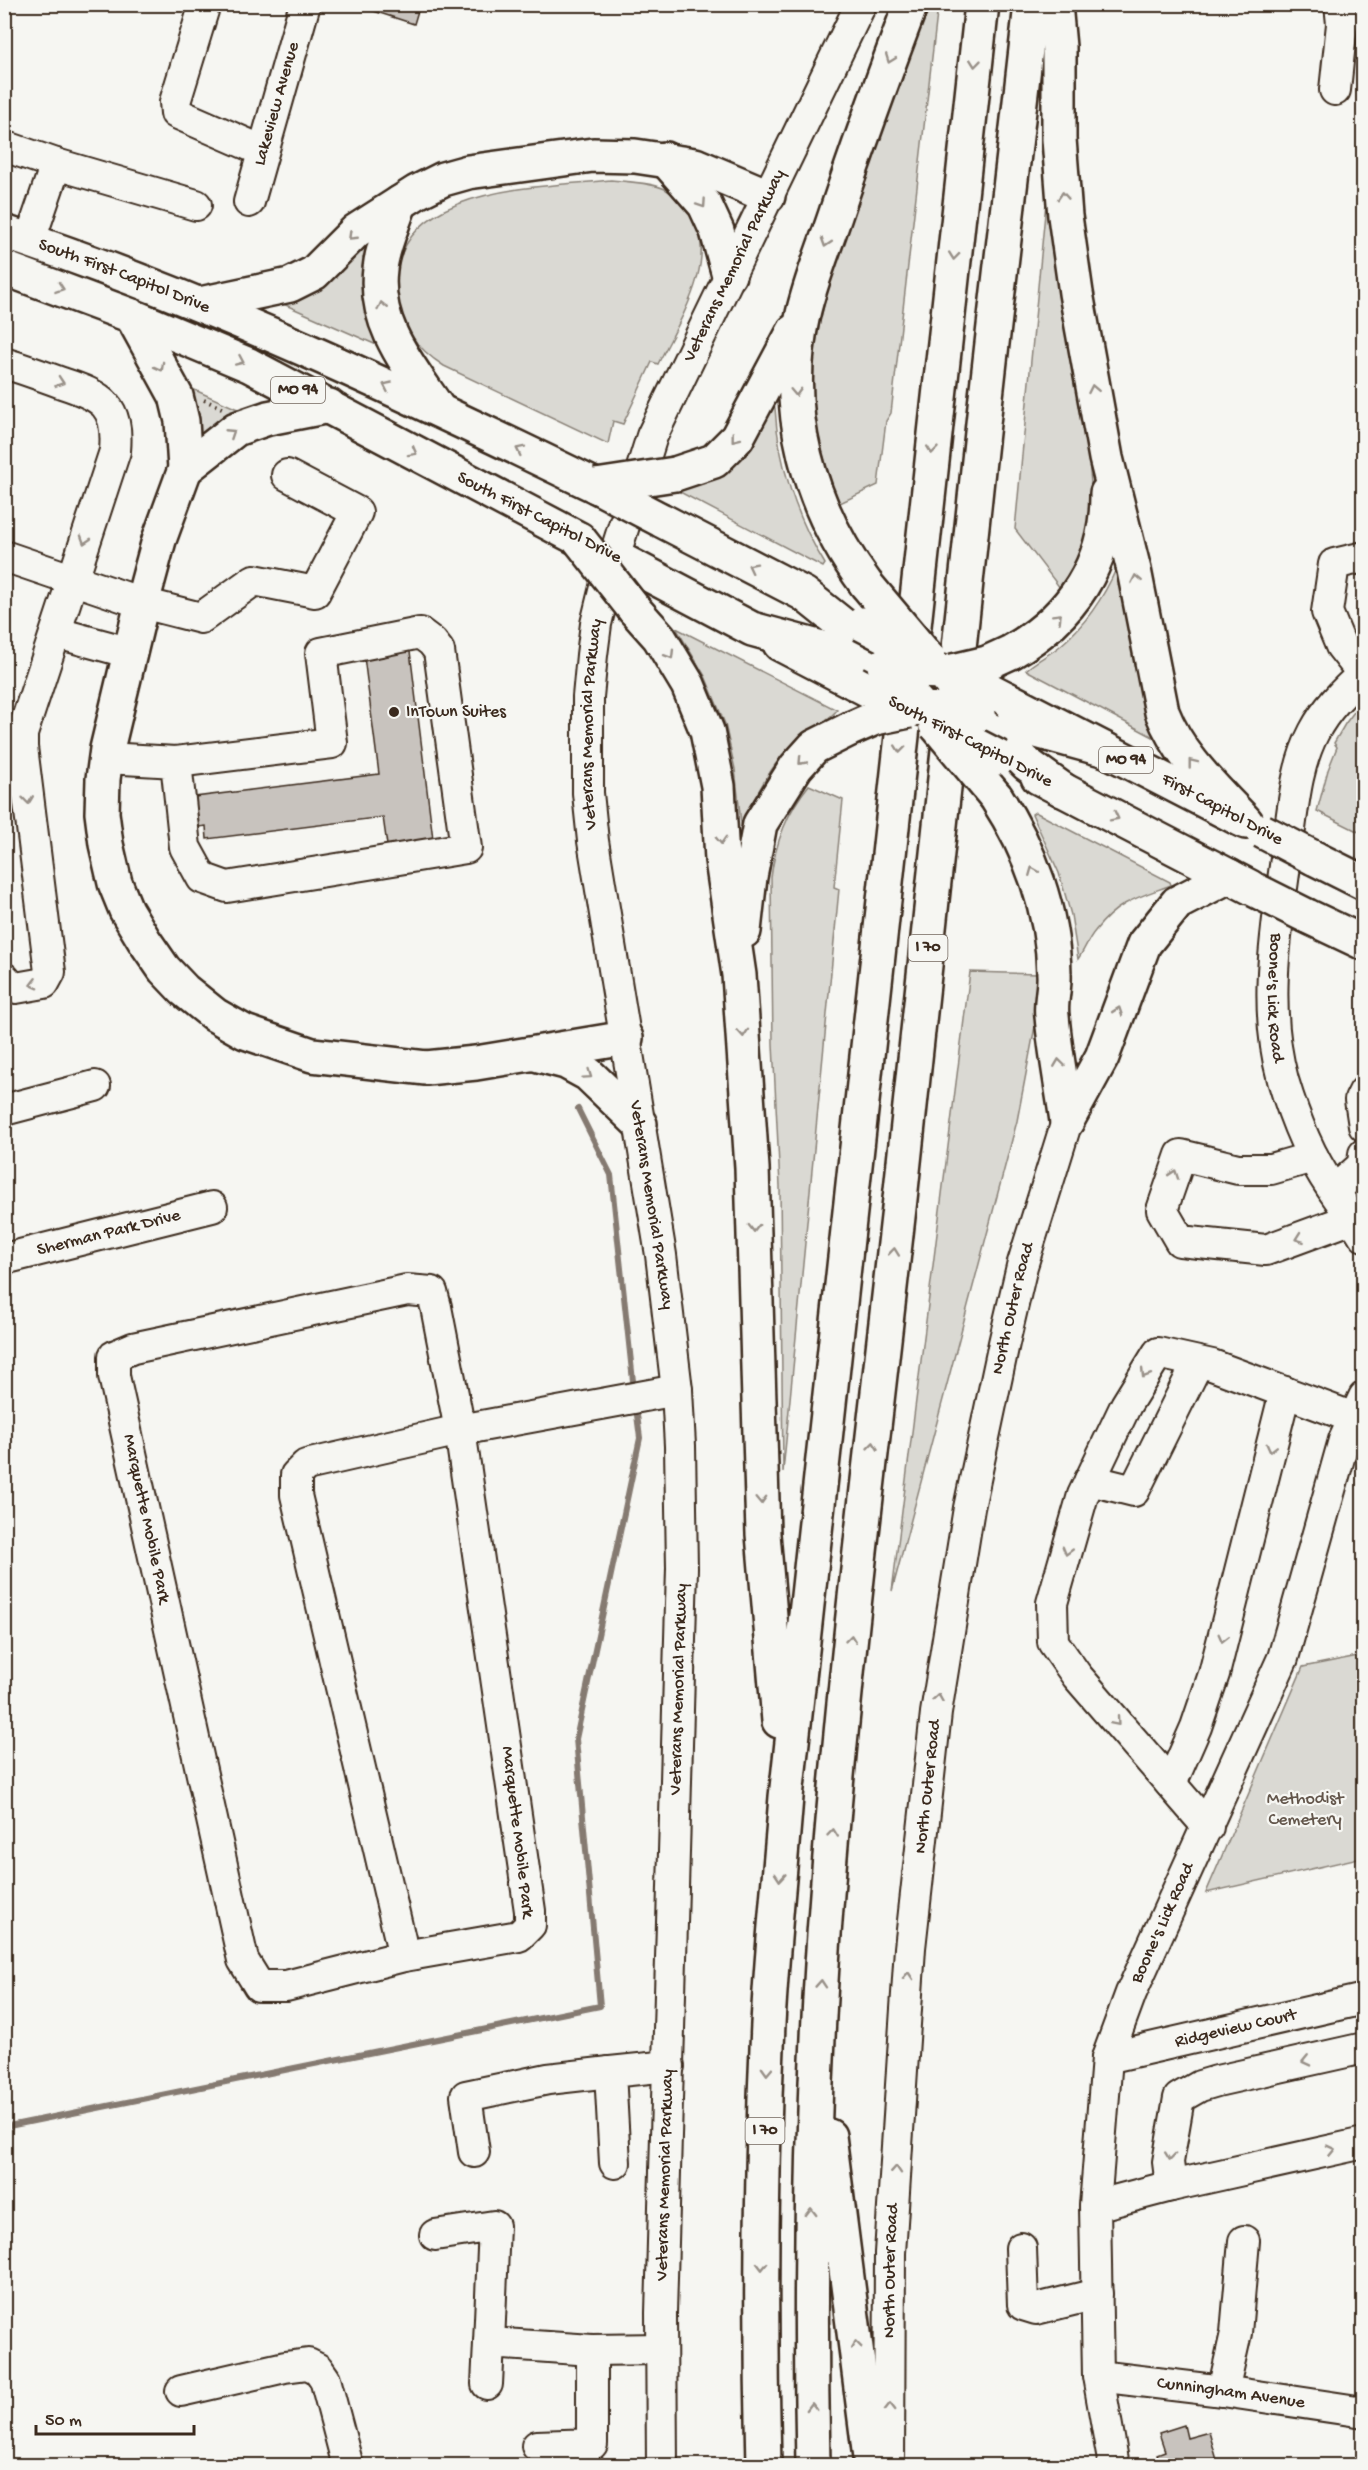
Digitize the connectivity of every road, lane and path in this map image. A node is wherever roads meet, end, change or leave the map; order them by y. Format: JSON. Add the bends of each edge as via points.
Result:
{"nodes":[{"id":1,"x":205,"y":4,"type":"edge"},
{"id":2,"x":861,"y":4,"type":"edge"},
{"id":3,"x":911,"y":4,"type":"edge"},
{"id":4,"x":982,"y":4,"type":"edge"},
{"id":5,"x":1031,"y":4,"type":"edge"},
{"id":6,"x":1055,"y":4,"type":"edge"},
{"id":7,"x":1340,"y":4,"type":"edge"},
{"id":8,"x":295,"y":8,"type":"edge"},
{"id":9,"x":1335,"y":90,"type":"dead end"},
{"id":10,"x":4,"y":146,"type":"edge"},
{"id":11,"x":263,"y":151,"type":"junction"},
{"id":12,"x":665,"y":159,"type":"junction"},
{"id":13,"x":56,"y":164,"type":"junction"},
{"id":14,"x":768,"y":196,"type":"junction"},
{"id":15,"x":249,"y":202,"type":"dead end"},
{"id":16,"x":400,"y":203,"type":"junction"},
{"id":17,"x":196,"y":206,"type":"dead end"},
{"id":18,"x":17,"y":236,"type":"edge"},
{"id":19,"x":4,"y":268,"type":"edge"},
{"id":20,"x":729,"y":275,"type":"junction"},
{"id":21,"x":201,"y":304,"type":"junction"},
{"id":22,"x":803,"y":313,"type":"junction"},
{"id":23,"x":132,"y":315,"type":"junction"},
{"id":24,"x":4,"y":363,"type":"edge"},
{"id":25,"x":195,"y":400,"type":"dead end"},
{"id":26,"x":329,"y":406,"type":"junction"},
{"id":27,"x":224,"y":410,"type":"dead end"},
{"id":28,"x":440,"y":411,"type":"junction"},
{"id":29,"x":1106,"y":458,"type":"junction"},
{"id":30,"x":185,"y":469,"type":"junction"},
{"id":31,"x":287,"y":475,"type":"dead end"},
{"id":32,"x":596,"y":486,"type":"junction"},
{"id":33,"x":579,"y":539,"type":"junction"},
{"id":34,"x":4,"y":556,"type":"edge"},
{"id":35,"x":1364,"y":557,"type":"edge"},
{"id":36,"x":72,"y":580,"type":"junction"},
{"id":37,"x":142,"y":603,"type":"junction"},
{"id":38,"x":57,"y":633,"type":"junction"},
{"id":39,"x":131,"y":653,"type":"junction"},
{"id":40,"x":864,"y":653,"type":"junction"},
{"id":41,"x":941,"y":667,"type":"junction"},
{"id":42,"x":1363,"y":673,"type":"edge"},
{"id":43,"x":923,"y":715,"type":"junction"},
{"id":44,"x":999,"y":728,"type":"junction"},
{"id":45,"x":13,"y":741,"type":"edge"},
{"id":46,"x":106,"y":758,"type":"junction"},
{"id":47,"x":176,"y":762,"type":"junction"},
{"id":48,"x":1254,"y":826,"type":"junction"},
{"id":49,"x":1242,"y":883,"type":"junction"},
{"id":50,"x":1364,"y":883,"type":"edge"},
{"id":51,"x":1364,"y":943,"type":"edge"},
{"id":52,"x":739,"y":975,"type":"junction"},
{"id":53,"x":4,"y":978,"type":"edge"},
{"id":54,"x":626,"y":1038,"type":"junction"},
{"id":55,"x":534,"y":1054,"type":"junction"},
{"id":56,"x":95,"y":1086,"type":"dead end"},
{"id":57,"x":1364,"y":1092,"type":"edge"},
{"id":58,"x":4,"y":1110,"type":"edge"},
{"id":59,"x":1067,"y":1120,"type":"junction"},
{"id":60,"x":640,"y":1124,"type":"junction"},
{"id":61,"x":1364,"y":1126,"type":"edge"},
{"id":62,"x":1364,"y":1155,"type":"edge"},
{"id":63,"x":1313,"y":1157,"type":"junction"},
{"id":64,"x":1334,"y":1191,"type":"junction"},
{"id":65,"x":212,"y":1207,"type":"dead end"},
{"id":66,"x":1360,"y":1226,"type":"edge"},
{"id":67,"x":4,"y":1259,"type":"edge"},
{"id":68,"x":1205,"y":1364,"type":"junction"},
{"id":69,"x":677,"y":1390,"type":"junction"},
{"id":70,"x":1285,"y":1392,"type":"junction"},
{"id":71,"x":1361,"y":1405,"type":"edge"},
{"id":72,"x":460,"y":1430,"type":"junction"},
{"id":73,"x":1352,"y":1455,"type":"edge"},
{"id":74,"x":1090,"y":1480,"type":"junction"},
{"id":75,"x":1171,"y":1784,"type":"junction"},
{"id":76,"x":786,"y":1797,"type":"junction"},
{"id":77,"x":1208,"y":1827,"type":"junction"},
{"id":78,"x":404,"y":1956,"type":"junction"},
{"id":79,"x":1364,"y":1999,"type":"edge"},
{"id":80,"x":817,"y":2042,"type":"junction"},
{"id":81,"x":1364,"y":2048,"type":"edge"},
{"id":82,"x":1107,"y":2058,"type":"junction"},
{"id":83,"x":669,"y":2066,"type":"junction"},
{"id":84,"x":610,"y":2072,"type":"junction"},
{"id":85,"x":1364,"y":2143,"type":"edge"},
{"id":86,"x":474,"y":2152,"type":"dead end"},
{"id":87,"x":615,"y":2163,"type":"dead end"},
{"id":88,"x":1171,"y":2186,"type":"junction"},
{"id":89,"x":1095,"y":2205,"type":"junction"},
{"id":90,"x":435,"y":2235,"type":"dead end"},
{"id":91,"x":1244,"y":2241,"type":"dead end"},
{"id":92,"x":1021,"y":2248,"type":"dead end"},
{"id":93,"x":1097,"y":2294,"type":"junction"},
{"id":94,"x":489,"y":2343,"type":"junction"},
{"id":95,"x":661,"y":2349,"type":"junction"},
{"id":96,"x":592,"y":2350,"type":"junction"},
{"id":97,"x":1098,"y":2376,"type":"junction"},
{"id":98,"x":487,"y":2384,"type":"dead end"},
{"id":99,"x":181,"y":2391,"type":"dead end"},
{"id":100,"x":1223,"y":2391,"type":"junction"},
{"id":101,"x":1364,"y":2412,"type":"edge"},
{"id":102,"x":537,"y":2446,"type":"dead end"},
{"id":103,"x":348,"y":2466,"type":"edge"},
{"id":104,"x":662,"y":2466,"type":"edge"},
{"id":105,"x":764,"y":2466,"type":"edge"},
{"id":106,"x":813,"y":2466,"type":"edge"},
{"id":107,"x":871,"y":2466,"type":"edge"},
{"id":108,"x":889,"y":2466,"type":"edge"},
{"id":109,"x":1114,"y":2466,"type":"edge"}],
"edges":[{"from":1,"to":11,"type":"street","via":[[176,112]]},
{"from":2,"to":14,"type":"street","name":"Veterans Memorial Parkway"},
{"from":3,"to":22,"type":"main road","one_way":true},
{"from":4,"to":76,"type":"main road","number":"I 70","one_way":true},
{"from":80,"to":5,"type":"main road","number":"I 70","one_way":true,"via":[[850,1652]]},
{"from":29,"to":6,"type":"main road","one_way":true,"via":[[1065,216]]},
{"from":7,"to":9,"type":"street","via":[[1342,24]]},
{"from":8,"to":11,"type":"street","name":"Lakeview Avenue"},
{"from":10,"to":13,"type":"street"},
{"from":11,"to":15,"type":"street","name":"Lakeview Avenue"},
{"from":12,"to":14,"type":"main road","via":[[695,165]]},
{"from":12,"to":16,"type":"main road","via":[[593,155],[505,166],[443,179]]},
{"from":12,"to":20,"type":"main road","one_way":true,"via":[[705,205]]},
{"from":13,"to":17,"type":"street"},
{"from":13,"to":18,"type":"street"},
{"from":14,"to":20,"type":"street","name":"Veterans Memorial Parkway"},
{"from":16,"to":21,"type":"main road","one_way":true,"via":[[356,231],[314,273],[290,285]]},
{"from":28,"to":16,"type":"main road","one_way":true,"via":[[387,328],[379,295],[380,269]]},
{"from":18,"to":21,"type":"main road","name":"South First Capitol Drive","number":"MO 94"},
{"from":19,"to":23,"type":"main road","name":"South First Capitol Drive","number":"MO 94","one_way":true},
{"from":20,"to":54,"type":"street","name":"Veterans Memorial Parkway","via":[[652,435],[596,624],[587,708],[588,793]]},
{"from":28,"to":21,"type":"main road","name":"South First Capitol Drive","number":"MO 94","one_way":true},
{"from":22,"to":32,"type":"main road","one_way":true,"bridge":true,"via":[[737,438],[714,461],[675,474]]},
{"from":22,"to":41,"type":"main road","one_way":true,"bridge":true,"via":[[795,386],[806,465],[820,506],[866,584]]},
{"from":23,"to":26,"type":"main road","name":"South First Capitol Drive","number":"MO 94","one_way":true,"via":[[249,365]]},
{"from":23,"to":30,"type":"main road","one_way":true,"via":[[176,396]]},
{"from":24,"to":36,"type":"street","one_way":true,"via":[[92,393],[109,408],[114,419],[115,451]]},
{"from":25,"to":27,"type":"path","via":[[201,398]]},
{"from":30,"to":26,"type":"main road","one_way":true,"via":[[236,429]]},
{"from":26,"to":33,"type":"main road","name":"South First Capitol Drive","number":"MO 94","one_way":true},
{"from":32,"to":28,"type":"main road","name":"South First Capitol Drive","number":"MO 94","one_way":true},
{"from":41,"to":29,"type":"main road","one_way":true,"bridge":true,"via":[[987,663],[1035,638],[1063,613],[1099,554],[1107,518]]},
{"from":48,"to":29,"type":"main road","one_way":true,"via":[[1199,772],[1170,732],[1162,712],[1134,570]]},
{"from":30,"to":37,"type":"main road","via":[[159,540]]},
{"from":31,"to":37,"type":"street","via":[[357,512],[315,592],[254,580],[201,618]]},
{"from":40,"to":32,"type":"main road","name":"South First Capitol Drive","number":"MO 94","one_way":true,"bridge":true,"via":[[804,594]]},
{"from":33,"to":40,"type":"main road","name":"South First Capitol Drive","number":"MO 94","via":[[752,629]]},
{"from":33,"to":52,"type":"main road","one_way":true,"bridge":true,"via":[[659,637],[688,685],[706,730],[718,786],[722,860]]},
{"from":34,"to":36,"type":"street"},
{"from":35,"to":42,"type":"street","via":[[1334,564],[1327,612],[1341,646]]},
{"from":36,"to":37,"type":"street"},
{"from":36,"to":38,"type":"street"},
{"from":37,"to":39,"type":"main road"},
{"from":38,"to":39,"type":"street"},
{"from":38,"to":45,"type":"street","via":[[22,734]]},
{"from":39,"to":46,"type":"main road"},
{"from":40,"to":41,"type":"main road","name":"South First Capitol Drive","number":"MO 94","bridge":true},
{"from":40,"to":41,"type":"main road","bridge":true,"via":[[918,671]]},
{"from":40,"to":43,"type":"main road","bridge":true},
{"from":41,"to":44,"type":"main road","bridge":true},
{"from":42,"to":63,"type":"street","name":"Boone's Lick Road","via":[[1327,711],[1302,762],[1274,946],[1272,1000],[1276,1043],[1283,1079]]},
{"from":43,"to":44,"type":"main road","name":"South First Capitol Drive","number":"MO 94","bridge":true},
{"from":43,"to":44,"type":"main road","bridge":true,"via":[[942,710]]},
{"from":43,"to":52,"type":"main road","one_way":true,"bridge":true,"via":[[876,718],[814,747],[796,767],[760,824]]},
{"from":59,"to":43,"type":"main road","one_way":true,"bridge":true,"via":[[1051,1013],[1054,975],[1042,893],[1019,835],[996,797]]},
{"from":44,"to":48,"type":"main road","name":"First Capitol Drive","number":"MO 94","via":[[1106,750]]},
{"from":44,"to":49,"type":"main road","name":"South First Capitol Drive","number":"MO 94","one_way":true,"via":[[1063,790]]},
{"from":45,"to":53,"type":"street","one_way":true,"via":[[50,972],[44,982],[16,988]]},
{"from":46,"to":47,"type":"street"},
{"from":46,"to":55,"type":"main road","via":[[102,813],[106,844],[126,910],[164,969],[215,1015],[245,1032],[312,1055],[426,1068]]},
{"from":47,"to":47,"type":"street","via":[[332,743],[321,653],[420,633],[439,651],[466,848],[227,887],[202,878],[184,847]]},
{"from":48,"to":50,"type":"main road","name":"First Capitol Drive","bridge":true},
{"from":49,"to":51,"type":"main road","bridge":true},
{"from":59,"to":49,"type":"main road","one_way":true,"via":[[1102,1057],[1144,944],[1177,903]]},
{"from":52,"to":76,"type":"main road","one_way":true,"via":[[752,1168],[763,1534]]},
{"from":54,"to":55,"type":"main road"},
{"from":54,"to":60,"type":"street","name":"Veterans Memorial Parkway"},
{"from":55,"to":60,"type":"main road","one_way":true,"via":[[566,1062],[588,1074]]},
{"from":56,"to":58,"type":"street"},
{"from":57,"to":61,"type":"street","via":[[1360,1100]]},
{"from":108,"to":59,"type":"street","name":"North Outer Road","one_way":true,"via":[[891,2241],[910,1948],[936,1713],[969,1508],[1004,1343],[1022,1266]]},
{"from":60,"to":69,"type":"street","name":"Veterans Memorial Parkway"},
{"from":62,"to":64,"type":"street","via":[[1363,1165]]},
{"from":63,"to":64,"type":"street","name":"Boone's Lick Road"},
{"from":66,"to":63,"type":"street","one_way":true,"via":[[1266,1250],[1180,1241],[1162,1210],[1181,1155],[1238,1169],[1271,1169]]},
{"from":64,"to":66,"type":"street","name":"Boone's Lick Road"},
{"from":65,"to":67,"type":"street","name":"Sherman Park Drive"},
{"from":68,"to":70,"type":"street"},
{"from":68,"to":74,"type":"street","via":[[1134,1491]]},
{"from":68,"to":74,"type":"street","one_way":true,"via":[[1158,1353],[1126,1405]]},
{"from":69,"to":72,"type":"street"},
{"from":69,"to":83,"type":"street","name":"Veterans Memorial Parkway","via":[[682,1568]]},
{"from":70,"to":71,"type":"street"},
{"from":70,"to":75,"type":"street","one_way":true,"via":[[1214,1674]]},
{"from":71,"to":73,"type":"street","name":"Boone's Lick Road"},
{"from":72,"to":78,"type":"street","name":"Marquette Mobile Park","via":[[530,1925],[519,1936]]},
{"from":72,"to":78,"type":"street","via":[[306,1465],[296,1475],[296,1495]]},
{"from":72,"to":78,"type":"street","name":"Marquette Mobile Park","via":[[432,1292],[407,1290],[133,1348],[114,1356],[114,1376],[243,1960],[259,1986],[286,1986]]},
{"from":73,"to":77,"type":"street","name":"Boone's Lick Road","via":[[1283,1658]]},
{"from":74,"to":75,"type":"street","one_way":true,"via":[[1052,1603],[1053,1642],[1077,1676]]},
{"from":75,"to":77,"type":"street"},
{"from":76,"to":105,"type":"main road","number":"I 70","one_way":true,"via":[[768,2048],[761,2350]]},
{"from":77,"to":82,"type":"street","name":"Boone's Lick Road","via":[[1131,1993]]},
{"from":79,"to":82,"type":"street","name":"Ridgeview Court"},
{"from":106,"to":80,"type":"main road","number":"I 70","one_way":true,"via":[[811,2209]]},
{"from":107,"to":80,"type":"main road","one_way":true},
{"from":81,"to":88,"type":"street","one_way":true,"via":[[1217,2081],[1179,2098],[1168,2162]]},
{"from":82,"to":89,"type":"street","name":"Boone's Lick Road"},
{"from":83,"to":84,"type":"street"},
{"from":83,"to":95,"type":"street","name":"Veterans Memorial Parkway"},
{"from":84,"to":86,"type":"street","via":[[548,2079],[466,2096]]},
{"from":84,"to":87,"type":"street"},
{"from":88,"to":85,"type":"street","one_way":true},
{"from":88,"to":89,"type":"street"},
{"from":89,"to":93,"type":"street","name":"Boone's Lick Road"},
{"from":90,"to":94,"type":"street","via":[[494,2226]]},
{"from":91,"to":100,"type":"street","via":[[1236,2333]]},
{"from":92,"to":93,"type":"street","via":[[1023,2305],[1036,2309]]},
{"from":93,"to":97,"type":"street","name":"Boone's Lick Road"},
{"from":94,"to":96,"type":"street"},
{"from":94,"to":98,"type":"street"},
{"from":95,"to":96,"type":"street"},
{"from":95,"to":104,"type":"street","name":"Veterans Memorial Parkway"},
{"from":96,"to":102,"type":"street","via":[[592,2444]]},
{"from":97,"to":100,"type":"street","name":"Cunningham Avenue"},
{"from":97,"to":109,"type":"street","name":"Boone's Lick Road"},
{"from":99,"to":103,"type":"street","via":[[308,2364],[325,2379]]},
{"from":100,"to":101,"type":"street","name":"Cunningham Avenue"}]}
